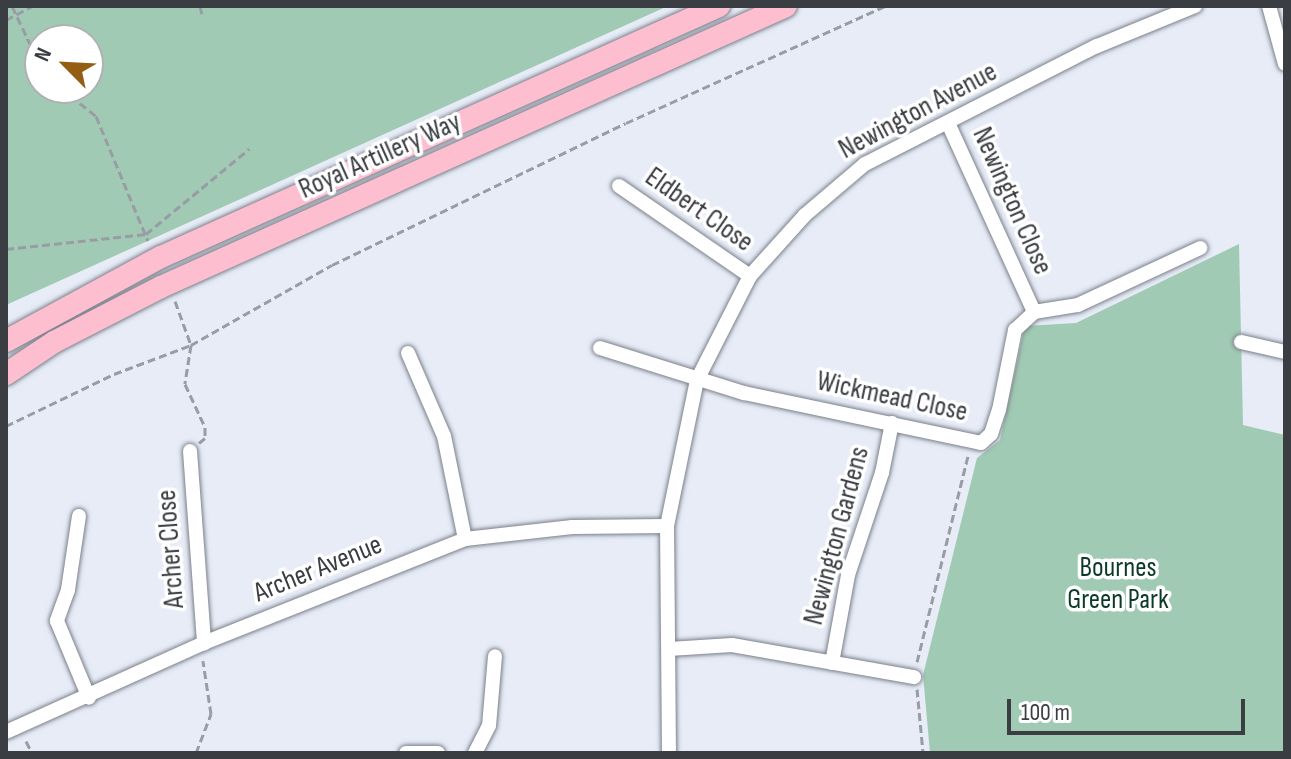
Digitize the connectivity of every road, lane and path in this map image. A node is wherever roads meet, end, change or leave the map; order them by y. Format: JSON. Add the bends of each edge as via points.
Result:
{"nodes":[{"id":1,"x":12,"y":6,"type":"edge"},
{"id":2,"x":32,"y":6,"type":"edge"},
{"id":3,"x":200,"y":6,"type":"edge"},
{"id":4,"x":719,"y":6,"type":"edge"},
{"id":5,"x":786,"y":6,"type":"edge"},
{"id":6,"x":885,"y":6,"type":"edge"},
{"id":7,"x":1195,"y":6,"type":"edge"},
{"id":8,"x":1269,"y":6,"type":"edge"},
{"id":9,"x":16,"y":15,"type":"junction"},
{"id":10,"x":203,"y":18,"type":"dead end"},
{"id":11,"x":6,"y":20,"type":"edge"},
{"id":12,"x":24,"y":32,"type":"edge"},
{"id":13,"x":1285,"y":64,"type":"edge"},
{"id":14,"x":81,"y":104,"type":"edge"},
{"id":15,"x":948,"y":123,"type":"junction"},
{"id":16,"x":249,"y":149,"type":"dead end"},
{"id":17,"x":619,"y":186,"type":"dead end"},
{"id":18,"x":146,"y":234,"type":"junction"},
{"id":19,"x":1200,"y":248,"type":"dead end"},
{"id":20,"x":6,"y":249,"type":"edge"},
{"id":21,"x":750,"y":276,"type":"junction"},
{"id":22,"x":175,"y":300,"type":"dead end"},
{"id":23,"x":1034,"y":312,"type":"junction"},
{"id":24,"x":6,"y":341,"type":"edge"},
{"id":25,"x":1241,"y":342,"type":"dead end"},
{"id":26,"x":191,"y":345,"type":"junction"},
{"id":27,"x":600,"y":348,"type":"dead end"},
{"id":28,"x":1285,"y":352,"type":"edge"},
{"id":29,"x":408,"y":353,"type":"dead end"},
{"id":30,"x":6,"y":374,"type":"edge"},
{"id":31,"x":697,"y":380,"type":"junction"},
{"id":32,"x":892,"y":423,"type":"junction"},
{"id":33,"x":6,"y":426,"type":"edge"},
{"id":34,"x":971,"y":441,"type":"junction"},
{"id":35,"x":190,"y":451,"type":"joint"},
{"id":36,"x":79,"y":516,"type":"dead end"},
{"id":37,"x":667,"y":526,"type":"junction"},
{"id":38,"x":465,"y":539,"type":"junction"},
{"id":39,"x":201,"y":645,"type":"junction"},
{"id":40,"x":669,"y":649,"type":"junction"},
{"id":41,"x":495,"y":656,"type":"dead end"},
{"id":42,"x":832,"y":663,"type":"junction"},
{"id":43,"x":914,"y":677,"type":"junction"},
{"id":44,"x":89,"y":698,"type":"junction"},
{"id":45,"x":7,"y":729,"type":"edge"},
{"id":46,"x":196,"y":753,"type":"edge"},
{"id":47,"x":406,"y":753,"type":"edge"},
{"id":48,"x":438,"y":753,"type":"edge"},
{"id":49,"x":475,"y":753,"type":"edge"},
{"id":50,"x":669,"y":753,"type":"edge"},
{"id":51,"x":923,"y":753,"type":"edge"}],
"edges":[{"from":1,"to":9,"type":"path"},
{"from":2,"to":9,"type":"path"},
{"from":3,"to":10,"type":"path"},
{"from":4,"to":24,"type":"main road","name":"Royal Artillery Way","via":[[161,257]]},
{"from":5,"to":30,"type":"main road","name":"Royal Artillery Way","via":[[161,287],[54,342]]},
{"from":6,"to":26,"type":"path","via":[[332,265]]},
{"from":7,"to":15,"type":"street","name":"Newington Avenue","via":[[1097,46]]},
{"from":8,"to":13,"type":"street"},
{"from":9,"to":11,"type":"path"},
{"from":9,"to":12,"type":"path"},
{"from":14,"to":18,"type":"path","via":[[96,116]]},
{"from":15,"to":21,"type":"street","name":"Newington Avenue","via":[[865,164],[837,184]]},
{"from":15,"to":23,"type":"street","name":"Newington Close"},
{"from":16,"to":18,"type":"path"},
{"from":17,"to":21,"type":"street","name":"Eldbert Close"},
{"from":18,"to":20,"type":"path"},
{"from":19,"to":23,"type":"street","name":"Newington Close","via":[[1078,305]]},
{"from":21,"to":31,"type":"street","name":"Newington Avenue"},
{"from":22,"to":26,"type":"path"},
{"from":23,"to":34,"type":"street","name":"Wickmead Close","via":[[1015,330],[991,434],[981,443]]},
{"from":25,"to":28,"type":"street"},
{"from":26,"to":33,"type":"path","via":[[114,374]]},
{"from":26,"to":35,"type":"path","via":[[185,384],[205,438]]},
{"from":27,"to":31,"type":"street","name":"Wickmead Close"},
{"from":29,"to":38,"type":"street","via":[[448,449]]},
{"from":31,"to":32,"type":"street","name":"Wickmead Close"},
{"from":31,"to":37,"type":"street","name":"Newington Avenue"},
{"from":32,"to":34,"type":"street","name":"Wickmead Close"},
{"from":32,"to":42,"type":"street","name":"Newington Gardens","via":[[882,473],[848,575]]},
{"from":34,"to":43,"type":"path"},
{"from":35,"to":39,"type":"street","name":"Archer Close"},
{"from":36,"to":44,"type":"street","via":[[68,590],[57,621]]},
{"from":37,"to":38,"type":"street","name":"Archer Avenue","via":[[572,527]]},
{"from":37,"to":40,"type":"street","name":"Newington Avenue"},
{"from":38,"to":39,"type":"street","name":"Archer Avenue"},
{"from":39,"to":44,"type":"street","name":"Archer Avenue"},
{"from":39,"to":46,"type":"path","via":[[211,714]]},
{"from":40,"to":42,"type":"street","via":[[732,645]]},
{"from":40,"to":50,"type":"street","name":"Newington Avenue"},
{"from":41,"to":49,"type":"street","via":[[489,726]]},
{"from":42,"to":43,"type":"street"},
{"from":43,"to":51,"type":"path"},
{"from":44,"to":45,"type":"street","name":"Archer Avenue"},
{"from":47,"to":48,"type":"street"}]}
